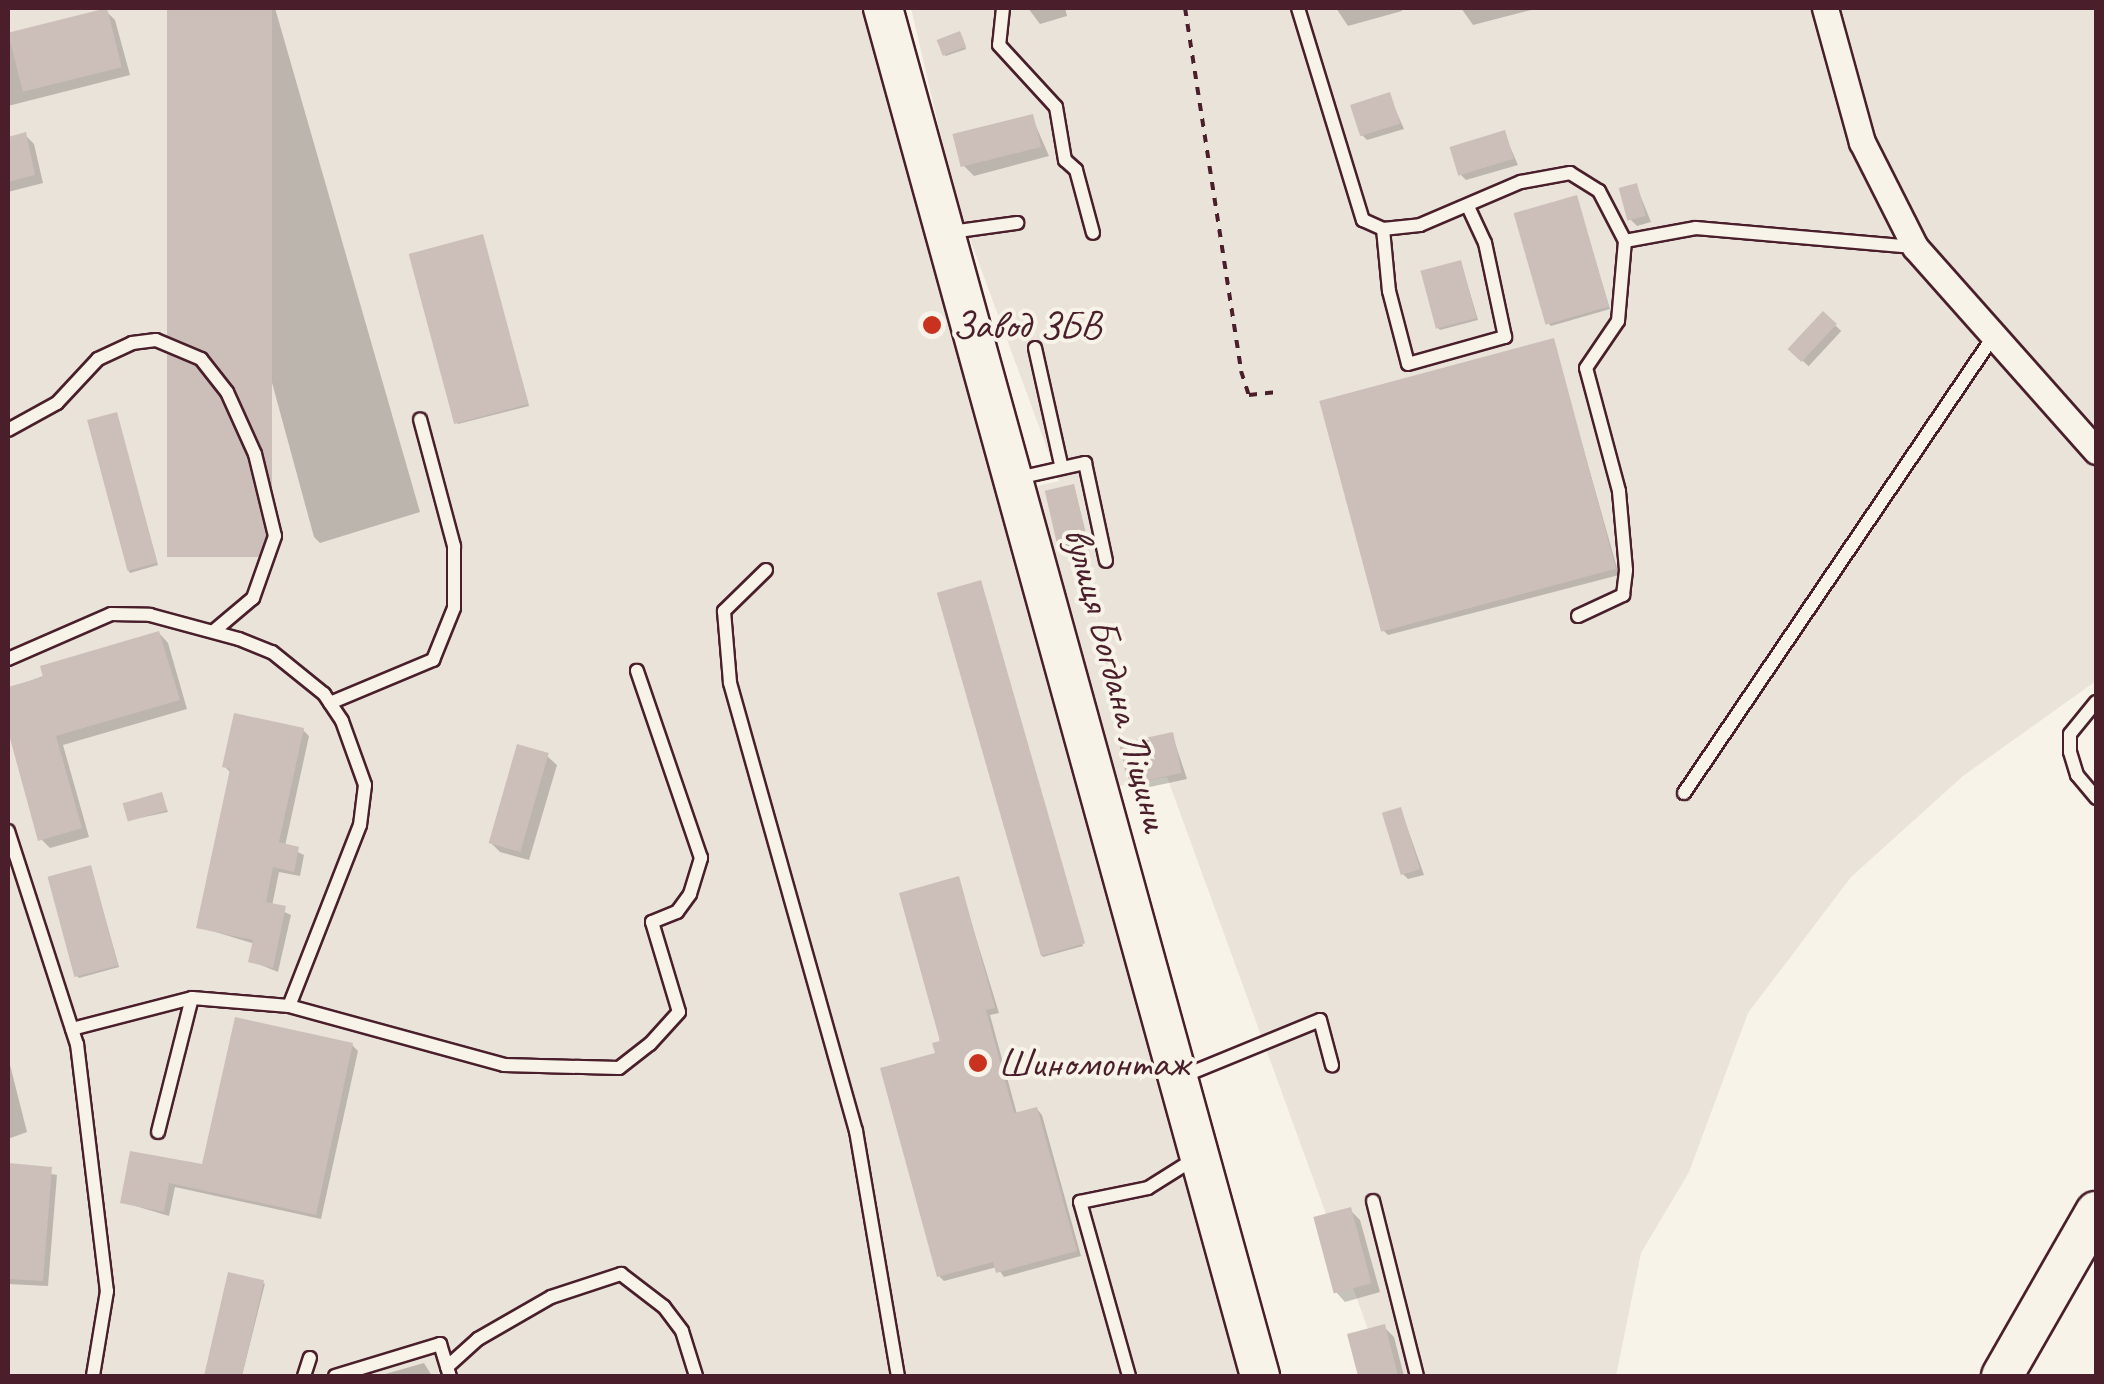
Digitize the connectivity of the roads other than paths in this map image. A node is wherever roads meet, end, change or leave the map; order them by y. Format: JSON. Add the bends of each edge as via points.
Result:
{"nodes":[{"id":1,"x":882,"y":8,"type":"edge"},
{"id":2,"x":1003,"y":8,"type":"edge"},
{"id":3,"x":1298,"y":8,"type":"edge"},
{"id":4,"x":1825,"y":8,"type":"edge"},
{"id":5,"x":1468,"y":208,"type":"junction"},
{"id":6,"x":1017,"y":223,"type":"dead end"},
{"id":7,"x":1382,"y":230,"type":"junction"},
{"id":8,"x":947,"y":233,"type":"junction"},
{"id":9,"x":1093,"y":233,"type":"dead end"},
{"id":10,"x":1624,"y":241,"type":"junction"},
{"id":11,"x":1916,"y":247,"type":"junction"},
{"id":12,"x":1993,"y":337,"type":"junction"},
{"id":13,"x":1035,"y":348,"type":"dead end"},
{"id":14,"x":420,"y":418,"type":"dead end"},
{"id":15,"x":8,"y":430,"type":"edge"},
{"id":16,"x":2096,"y":451,"type":"edge"},
{"id":17,"x":1062,"y":464,"type":"junction"},
{"id":18,"x":1016,"y":478,"type":"junction"},
{"id":19,"x":1106,"y":561,"type":"dead end"},
{"id":20,"x":766,"y":570,"type":"dead end"},
{"id":21,"x":1578,"y":616,"type":"dead end"},
{"id":22,"x":214,"y":631,"type":"junction"},
{"id":23,"x":8,"y":659,"type":"edge"},
{"id":24,"x":637,"y":671,"type":"dead end"},
{"id":25,"x":2096,"y":702,"type":"edge"},
{"id":26,"x":330,"y":703,"type":"junction"},
{"id":27,"x":1684,"y":793,"type":"dead end"},
{"id":28,"x":2096,"y":798,"type":"edge"},
{"id":29,"x":8,"y":831,"type":"edge"},
{"id":30,"x":192,"y":998,"type":"junction"},
{"id":31,"x":289,"y":1006,"type":"junction"},
{"id":32,"x":72,"y":1029,"type":"junction"},
{"id":33,"x":1332,"y":1066,"type":"dead end"},
{"id":34,"x":1179,"y":1078,"type":"junction"},
{"id":35,"x":158,"y":1132,"type":"dead end"},
{"id":36,"x":1200,"y":1156,"type":"junction"},
{"id":37,"x":1373,"y":1201,"type":"dead end"},
{"id":38,"x":2096,"y":1212,"type":"edge"},
{"id":39,"x":310,"y":1358,"type":"dead end"},
{"id":40,"x":449,"y":1372,"type":"edge"},
{"id":41,"x":94,"y":1376,"type":"edge"},
{"id":42,"x":304,"y":1376,"type":"edge"},
{"id":43,"x":335,"y":1376,"type":"edge"},
{"id":44,"x":696,"y":1376,"type":"edge"},
{"id":45,"x":898,"y":1376,"type":"edge"},
{"id":46,"x":1129,"y":1376,"type":"edge"},
{"id":47,"x":1260,"y":1376,"type":"edge"},
{"id":48,"x":1418,"y":1376,"type":"edge"},
{"id":49,"x":2002,"y":1376,"type":"edge"}],
"edges":[{"from":1,"to":8,"type":"main road","name":"вулиця Богдана Ліщини"},
{"from":2,"to":9,"type":"lane","via":[[1000,45],[1056,107],[1065,160],[1076,170]]},
{"from":3,"to":7,"type":"lane","via":[[1363,220]]},
{"from":4,"to":11,"type":"street","via":[[1862,142]]},
{"from":5,"to":7,"type":"lane"},
{"from":5,"to":7,"type":"lane","via":[[1485,243],[1506,337],[1408,364],[1388,291]]},
{"from":5,"to":10,"type":"lane","via":[[1521,182],[1570,173],[1599,190]]},
{"from":6,"to":8,"type":"lane"},
{"from":8,"to":18,"type":"main road","name":"вулиця Богдана Ліщини"},
{"from":10,"to":11,"type":"lane","via":[[1696,228]]},
{"from":10,"to":21,"type":"lane","via":[[1618,322],[1586,368],[1619,491],[1623,595]]},
{"from":11,"to":12,"type":"street"},
{"from":12,"to":16,"type":"street"},
{"from":12,"to":27,"type":"lane"},
{"from":13,"to":17,"type":"lane"},
{"from":14,"to":26,"type":"lane","via":[[454,546],[454,608],[433,660]]},
{"from":15,"to":22,"type":"lane","via":[[57,403],[98,359],[122,347],[156,340],[201,359],[227,392],[255,454],[275,536],[253,598]]},
{"from":17,"to":18,"type":"lane"},
{"from":17,"to":19,"type":"lane","via":[[1085,462]]},
{"from":18,"to":34,"type":"main road","name":"вулиця Богдана Ліщини"},
{"from":20,"to":45,"type":"lane","via":[[724,611],[730,684],[856,1131]]},
{"from":22,"to":23,"type":"lane","via":[[150,615],[110,614]]},
{"from":22,"to":26,"type":"lane","via":[[272,652]]},
{"from":24,"to":31,"type":"lane","via":[[701,858],[677,912],[652,922],[679,1012],[650,1044],[618,1068],[504,1065]]},
{"from":25,"to":28,"type":"lane","via":[[2070,734],[2077,775]]},
{"from":26,"to":31,"type":"lane","via":[[365,785],[360,824]]},
{"from":29,"to":32,"type":"lane"},
{"from":30,"to":31,"type":"lane"},
{"from":30,"to":32,"type":"lane"},
{"from":30,"to":35,"type":"lane"},
{"from":32,"to":41,"type":"lane","via":[[107,1290]]},
{"from":33,"to":34,"type":"lane","via":[[1320,1020]]},
{"from":34,"to":36,"type":"main road","name":"вулиця Богдана Ліщини"},
{"from":36,"to":46,"type":"lane","via":[[1148,1188],[1080,1202]]},
{"from":36,"to":47,"type":"main road","name":"вулиця Богдана Ліщини"},
{"from":37,"to":48,"type":"lane"},
{"from":38,"to":49,"type":"main road"},
{"from":39,"to":42,"type":"lane"},
{"from":40,"to":43,"type":"lane","via":[[440,1344]]},
{"from":40,"to":44,"type":"lane","via":[[478,1339],[551,1296],[620,1274],[682,1331]]}]}
